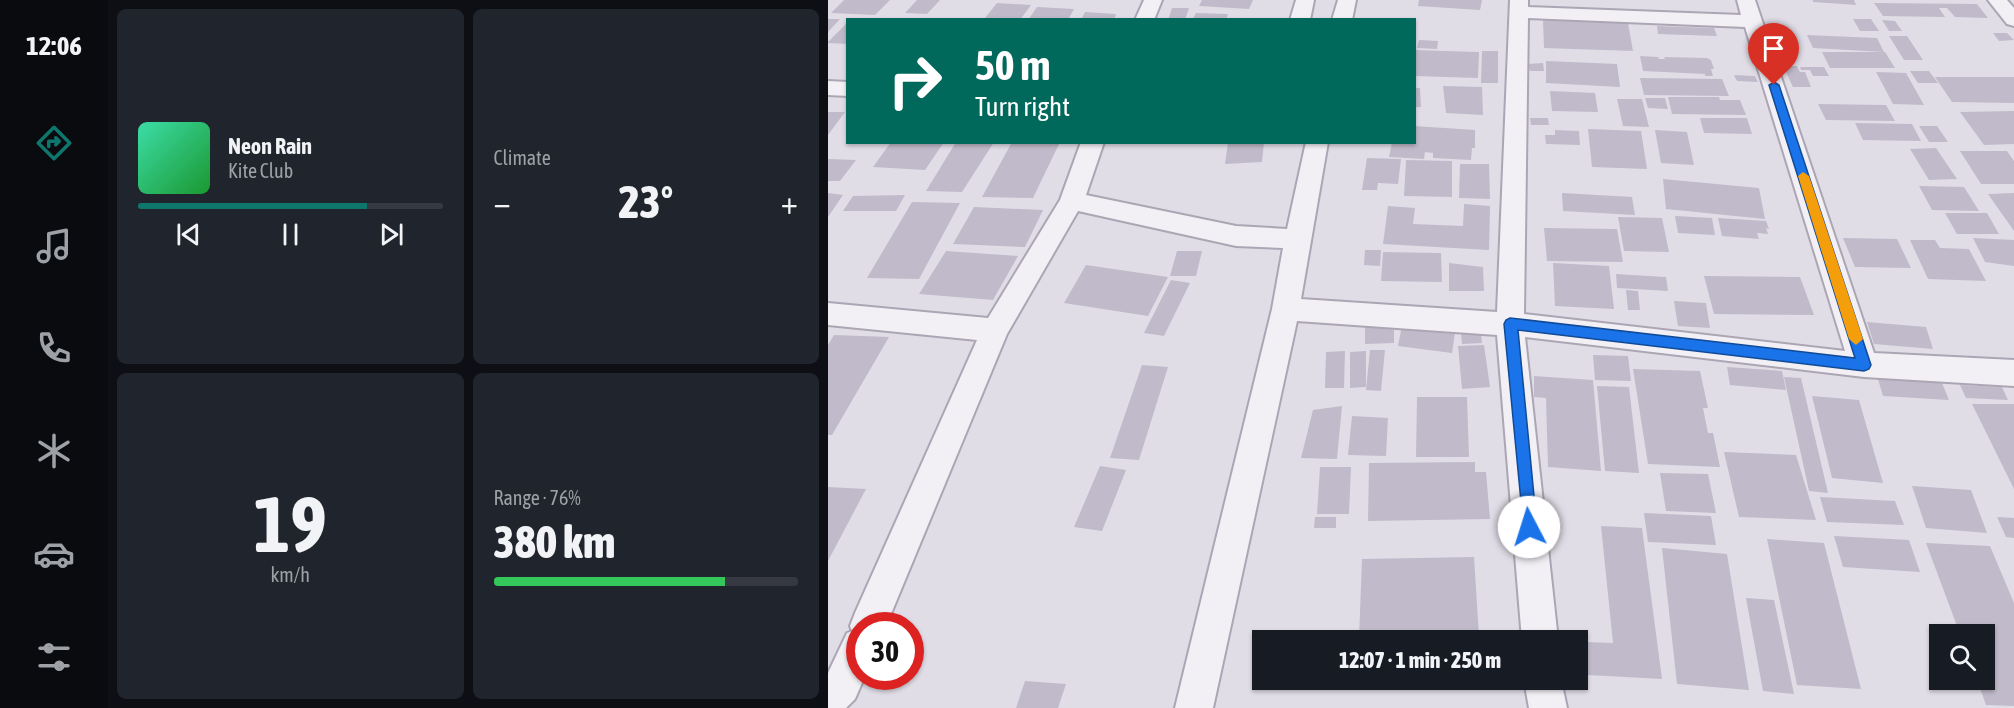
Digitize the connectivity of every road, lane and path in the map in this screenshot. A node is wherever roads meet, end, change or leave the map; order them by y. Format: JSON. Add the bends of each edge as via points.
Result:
{"nodes":[{"id":1,"x":1153,"y":0,"type":"edge"},
{"id":2,"x":1305,"y":0,"type":"edge"},
{"id":3,"x":1347,"y":0,"type":"edge"},
{"id":4,"x":1997,"y":0,"type":"edge"},
{"id":5,"x":1519,"y":6,"type":"edge"},
{"id":6,"x":1749,"y":10,"type":"edge"},
{"id":7,"x":1145,"y":18,"type":"edge"},
{"id":8,"x":1300,"y":18,"type":"edge"},
{"id":9,"x":1342,"y":18,"type":"edge"},
{"id":10,"x":2014,"y":20,"type":"edge"},
{"id":11,"x":828,"y":88,"type":"edge"},
{"id":12,"x":846,"y":89,"type":"edge"},
{"id":13,"x":1092,"y":144,"type":"edge"},
{"id":14,"x":1317,"y":144,"type":"edge"},
{"id":15,"x":1072,"y":201,"type":"junction"},
{"id":16,"x":1297,"y":239,"type":"junction"},
{"id":17,"x":1286,"y":309,"type":"junction"},
{"id":18,"x":828,"y":314,"type":"edge"},
{"id":19,"x":1510,"y":324,"type":"junction"},
{"id":20,"x":995,"y":330,"type":"junction"},
{"id":21,"x":1864,"y":365,"type":"junction"},
{"id":22,"x":2014,"y":373,"type":"edge"},
{"id":23,"x":874,"y":612,"type":"edge"},
{"id":24,"x":1539,"y":630,"type":"edge"},
{"id":25,"x":846,"y":677,"type":"edge"},
{"id":26,"x":1545,"y":690,"type":"edge"},
{"id":27,"x":828,"y":699,"type":"edge"},
{"id":28,"x":1194,"y":708,"type":"edge"},
{"id":29,"x":1548,"y":708,"type":"edge"}],
"edges":[{"from":1,"to":7,"type":"street"},
{"from":2,"to":8,"type":"street"},
{"from":3,"to":9,"type":"street"},
{"from":4,"to":10,"type":"street"},
{"from":5,"to":6,"type":"street"},
{"from":5,"to":19,"type":"street"},
{"from":6,"to":21,"type":"street"},
{"from":11,"to":12,"type":"street"},
{"from":13,"to":15,"type":"street"},
{"from":14,"to":16,"type":"street"},
{"from":15,"to":16,"type":"street","via":[[1236,236]]},
{"from":15,"to":20,"type":"street"},
{"from":16,"to":17,"type":"street"},
{"from":17,"to":19,"type":"street"},
{"from":17,"to":28,"type":"street"},
{"from":18,"to":20,"type":"street"},
{"from":19,"to":21,"type":"street"},
{"from":19,"to":24,"type":"street"},
{"from":20,"to":23,"type":"street"},
{"from":21,"to":22,"type":"street"},
{"from":25,"to":27,"type":"street"},
{"from":26,"to":29,"type":"street"}]}
